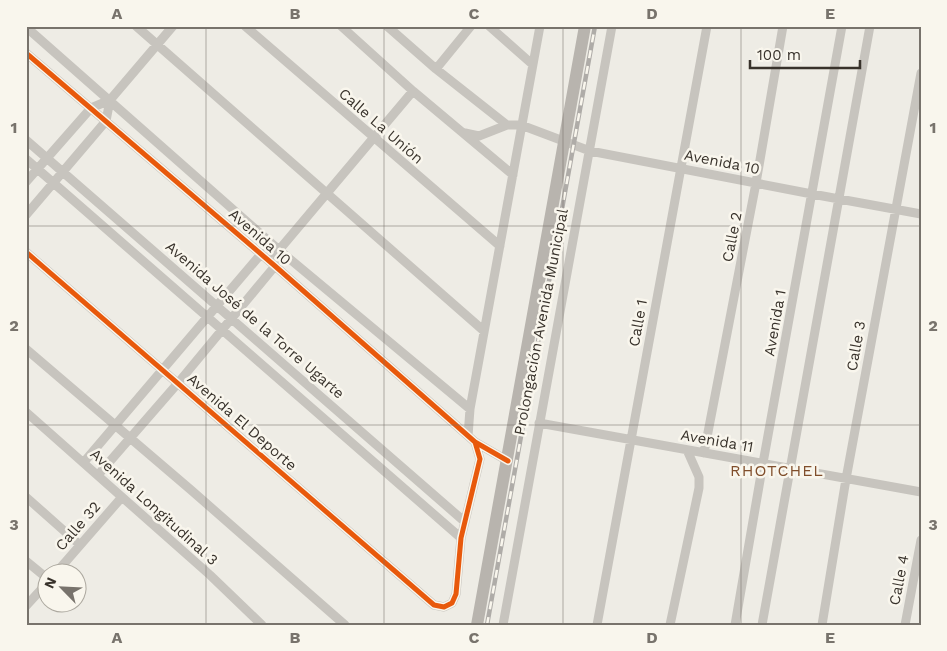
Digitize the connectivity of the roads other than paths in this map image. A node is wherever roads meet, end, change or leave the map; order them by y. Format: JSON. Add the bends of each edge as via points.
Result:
{"nodes":[{"id":1,"x":136,"y":26,"type":"edge"},
{"id":2,"x":173,"y":26,"type":"edge"},
{"id":3,"x":245,"y":26,"type":"edge"},
{"id":4,"x":341,"y":26,"type":"edge"},
{"id":5,"x":387,"y":26,"type":"edge"},
{"id":6,"x":472,"y":26,"type":"edge"},
{"id":7,"x":489,"y":26,"type":"edge"},
{"id":8,"x":540,"y":26,"type":"edge"},
{"id":9,"x":585,"y":26,"type":"edge"},
{"id":10,"x":612,"y":26,"type":"edge"},
{"id":11,"x":707,"y":26,"type":"edge"},
{"id":12,"x":783,"y":26,"type":"edge"},
{"id":13,"x":842,"y":26,"type":"edge"},
{"id":14,"x":870,"y":26,"type":"edge"},
{"id":15,"x":26,"y":28,"type":"edge"},
{"id":16,"x":157,"y":45,"type":"junction"},
{"id":17,"x":26,"y":53,"type":"edge"},
{"id":18,"x":532,"y":64,"type":"junction"},
{"id":19,"x":436,"y":69,"type":"junction"},
{"id":20,"x":921,"y":73,"type":"edge"},
{"id":21,"x":413,"y":91,"type":"junction"},
{"id":22,"x":110,"y":100,"type":"junction"},
{"id":23,"x":91,"y":108,"type":"junction"},
{"id":24,"x":106,"y":121,"type":"junction"},
{"id":25,"x":507,"y":125,"type":"junction"},
{"id":26,"x":521,"y":125,"type":"junction"},
{"id":27,"x":462,"y":132,"type":"junction"},
{"id":28,"x":374,"y":137,"type":"junction"},
{"id":29,"x":26,"y":140,"type":"edge"},
{"id":30,"x":564,"y":141,"type":"junction"},
{"id":31,"x":590,"y":150,"type":"junction"},
{"id":32,"x":47,"y":158,"type":"junction"},
{"id":33,"x":26,"y":159,"type":"edge"},
{"id":34,"x":681,"y":168,"type":"junction"},
{"id":35,"x":37,"y":169,"type":"junction"},
{"id":36,"x":63,"y":172,"type":"junction"},
{"id":37,"x":512,"y":175,"type":"junction"},
{"id":38,"x":26,"y":182,"type":"edge"},
{"id":39,"x":53,"y":183,"type":"junction"},
{"id":40,"x":756,"y":183,"type":"junction"},
{"id":41,"x":327,"y":193,"type":"junction"},
{"id":42,"x":812,"y":194,"type":"junction"},
{"id":43,"x":838,"y":199,"type":"junction"},
{"id":44,"x":895,"y":209,"type":"junction"},
{"id":45,"x":921,"y":214,"type":"edge"},
{"id":46,"x":26,"y":215,"type":"edge"},
{"id":47,"x":500,"y":246,"type":"junction"},
{"id":48,"x":279,"y":250,"type":"junction"},
{"id":49,"x":26,"y":252,"type":"edge"},
{"id":50,"x":261,"y":254,"type":"junction"},
{"id":51,"x":275,"y":266,"type":"junction"},
{"id":52,"x":218,"y":306,"type":"junction"},
{"id":53,"x":208,"y":316,"type":"junction"},
{"id":54,"x":232,"y":318,"type":"junction"},
{"id":55,"x":223,"y":329,"type":"junction"},
{"id":56,"x":484,"y":331,"type":"junction"},
{"id":57,"x":26,"y":349,"type":"edge"},
{"id":58,"x":164,"y":370,"type":"junction"},
{"id":59,"x":178,"y":383,"type":"junction"},
{"id":60,"x":470,"y":410,"type":"junction"},
{"id":61,"x":26,"y":412,"type":"edge"},
{"id":62,"x":539,"y":423,"type":"junction"},
{"id":63,"x":116,"y":426,"type":"junction"},
{"id":64,"x":131,"y":438,"type":"junction"},
{"id":65,"x":471,"y":439,"type":"junction"},
{"id":66,"x":631,"y":440,"type":"junction"},
{"id":67,"x":687,"y":450,"type":"junction"},
{"id":68,"x":704,"y":453,"type":"junction"},
{"id":69,"x":508,"y":461,"type":"junction"},
{"id":70,"x":84,"y":462,"type":"junction"},
{"id":71,"x":763,"y":464,"type":"junction"},
{"id":72,"x":790,"y":468,"type":"junction"},
{"id":73,"x":98,"y":475,"type":"junction"},
{"id":74,"x":846,"y":479,"type":"junction"},
{"id":75,"x":921,"y":492,"type":"edge"},
{"id":76,"x":26,"y":497,"type":"edge"},
{"id":77,"x":122,"y":497,"type":"junction"},
{"id":78,"x":465,"y":522,"type":"junction"},
{"id":79,"x":461,"y":538,"type":"junction"},
{"id":80,"x":921,"y":540,"type":"edge"},
{"id":81,"x":80,"y":545,"type":"junction"},
{"id":82,"x":26,"y":561,"type":"edge"},
{"id":83,"x":64,"y":564,"type":"edge"},
{"id":84,"x":38,"y":572,"type":"edge"},
{"id":85,"x":38,"y":592,"type":"edge"},
{"id":86,"x":26,"y":606,"type":"edge"},
{"id":87,"x":262,"y":625,"type":"edge"},
{"id":88,"x":345,"y":625,"type":"edge"},
{"id":89,"x":477,"y":625,"type":"edge"},
{"id":90,"x":503,"y":625,"type":"edge"},
{"id":91,"x":597,"y":625,"type":"edge"},
{"id":92,"x":670,"y":625,"type":"edge"},
{"id":93,"x":735,"y":625,"type":"edge"},
{"id":94,"x":762,"y":625,"type":"edge"},
{"id":95,"x":822,"y":625,"type":"edge"},
{"id":96,"x":905,"y":625,"type":"edge"}],
"edges":[{"from":1,"to":16,"type":"street"},
{"from":2,"to":16,"type":"street"},
{"from":3,"to":28,"type":"street","name":"Calle La Unión"},
{"from":4,"to":21,"type":"street"},
{"from":5,"to":19,"type":"street"},
{"from":6,"to":19,"type":"street"},
{"from":7,"to":18,"type":"street"},
{"from":8,"to":18,"type":"street"},
{"from":9,"to":30,"type":"main road","name":"Prolongación Avenida Municipal"},
{"from":10,"to":31,"type":"street","name":"Prolongación Avenida Municipal"},
{"from":11,"to":34,"type":"street","name":"Calle 1"},
{"from":12,"to":40,"type":"street","name":"Calle 2"},
{"from":13,"to":42,"type":"street","name":"Avenida 1"},
{"from":14,"to":43,"type":"street"},
{"from":15,"to":22,"type":"street","name":"Avenida 10"},
{"from":16,"to":22,"type":"street"},
{"from":16,"to":41,"type":"street"},
{"from":17,"to":23,"type":"street","name":"Avenida 10"},
{"from":18,"to":26,"type":"street"},
{"from":19,"to":25,"type":"street"},
{"from":20,"to":44,"type":"street","name":"Calle 3"},
{"from":21,"to":27,"type":"street"},
{"from":21,"to":28,"type":"street"},
{"from":22,"to":23,"type":"street"},
{"from":22,"to":24,"type":"street"},
{"from":22,"to":48,"type":"street","name":"Avenida 10"},
{"from":23,"to":24,"type":"street","name":"Avenida 10"},
{"from":23,"to":32,"type":"street"},
{"from":24,"to":36,"type":"street"},
{"from":24,"to":50,"type":"street","name":"Avenida 10"},
{"from":25,"to":26,"type":"street"},
{"from":25,"to":27,"type":"street","via":[[479,136]]},
{"from":26,"to":30,"type":"street","name":"Avenida 10"},
{"from":26,"to":37,"type":"street"},
{"from":27,"to":37,"type":"street"},
{"from":28,"to":41,"type":"street"},
{"from":28,"to":47,"type":"street","name":"Calle La Unión"},
{"from":29,"to":32,"type":"street","name":"Avenida José de la Torre Ugarte"},
{"from":30,"to":31,"type":"street","name":"Avenida 10"},
{"from":30,"to":69,"type":"main road","name":"Prolongación Avenida Municipal"},
{"from":31,"to":34,"type":"street","name":"Avenida 10"},
{"from":31,"to":62,"type":"street","name":"Prolongación Avenida Municipal"},
{"from":32,"to":35,"type":"street"},
{"from":32,"to":36,"type":"street","name":"Avenida José de la Torre Ugarte"},
{"from":33,"to":35,"type":"street","name":"Avenida José de la Torre Ugarte"},
{"from":34,"to":40,"type":"street","name":"Avenida 10"},
{"from":34,"to":66,"type":"street","name":"Calle 1"},
{"from":35,"to":38,"type":"street"},
{"from":35,"to":39,"type":"street","name":"Avenida José de la Torre Ugarte"},
{"from":36,"to":39,"type":"street"},
{"from":36,"to":52,"type":"street","name":"Avenida José de la Torre Ugarte"},
{"from":37,"to":47,"type":"street"},
{"from":39,"to":46,"type":"street"},
{"from":39,"to":53,"type":"street","name":"Avenida José de la Torre Ugarte"},
{"from":40,"to":42,"type":"street","name":"Avenida 10"},
{"from":40,"to":68,"type":"street","name":"Calle 2"},
{"from":41,"to":48,"type":"street"},
{"from":41,"to":56,"type":"street"},
{"from":42,"to":43,"type":"street","name":"Avenida 10"},
{"from":42,"to":71,"type":"street","name":"Avenida 1"},
{"from":43,"to":44,"type":"street","name":"Avenida 10"},
{"from":43,"to":72,"type":"street"},
{"from":44,"to":45,"type":"street","name":"Avenida 10"},
{"from":44,"to":74,"type":"street","name":"Calle 3"},
{"from":47,"to":56,"type":"street"},
{"from":48,"to":50,"type":"street"},
{"from":48,"to":51,"type":"street"},
{"from":48,"to":60,"type":"street","name":"Avenida 10"},
{"from":49,"to":58,"type":"street","name":"Avenida El Deporte"},
{"from":50,"to":51,"type":"street","name":"Avenida 10"},
{"from":50,"to":52,"type":"street"},
{"from":51,"to":54,"type":"street"},
{"from":51,"to":65,"type":"street","name":"Avenida 10"},
{"from":52,"to":53,"type":"street"},
{"from":52,"to":54,"type":"street","name":"Avenida José de la Torre Ugarte"},
{"from":53,"to":55,"type":"street","name":"Avenida José de la Torre Ugarte"},
{"from":53,"to":58,"type":"street"},
{"from":54,"to":55,"type":"street"},
{"from":54,"to":78,"type":"street","name":"Avenida José de la Torre Ugarte"},
{"from":55,"to":59,"type":"street"},
{"from":55,"to":79,"type":"street","name":"Avenida José de la Torre Ugarte"},
{"from":56,"to":60,"type":"street"},
{"from":57,"to":63,"type":"street"},
{"from":58,"to":59,"type":"street","name":"Avenida El Deporte"},
{"from":58,"to":63,"type":"street"},
{"from":59,"to":64,"type":"street"},
{"from":59,"to":79,"type":"street","name":"Avenida El Deporte","via":[[434,605],[444,607],[452,604],[456,594]]},
{"from":60,"to":65,"type":"street"},
{"from":61,"to":70,"type":"street","name":"Avenida Longitudinal 3"},
{"from":62,"to":66,"type":"street","name":"Avenida 11"},
{"from":62,"to":90,"type":"street","name":"Prolongación Avenida Municipal"},
{"from":63,"to":64,"type":"street"},
{"from":63,"to":70,"type":"street"},
{"from":64,"to":73,"type":"street"},
{"from":64,"to":88,"type":"street"},
{"from":65,"to":69,"type":"street","name":"Avenida 10"},
{"from":65,"to":78,"type":"street","via":[[480,459]]},
{"from":66,"to":67,"type":"street","name":"Avenida 11"},
{"from":66,"to":91,"type":"street","name":"Calle 1"},
{"from":67,"to":68,"type":"street","name":"Avenida 11"},
{"from":67,"to":92,"type":"street","via":[[699,477],[699,488]]},
{"from":68,"to":71,"type":"street","name":"Avenida 11"},
{"from":69,"to":89,"type":"main road","name":"Prolongación Avenida Municipal"},
{"from":70,"to":73,"type":"street","name":"Avenida Longitudinal 3"},
{"from":71,"to":72,"type":"street","name":"Avenida 11"},
{"from":71,"to":93,"type":"street","name":"Avenida 1"},
{"from":72,"to":74,"type":"street","name":"Avenida 11"},
{"from":72,"to":94,"type":"street"},
{"from":73,"to":77,"type":"street","name":"Avenida Longitudinal 3"},
{"from":74,"to":75,"type":"street","name":"Avenida 11"},
{"from":74,"to":95,"type":"street","name":"Calle 3"},
{"from":76,"to":81,"type":"street"},
{"from":77,"to":81,"type":"street","name":"Calle 32"},
{"from":77,"to":87,"type":"street","name":"Avenida Longitudinal 3"},
{"from":78,"to":79,"type":"street"},
{"from":80,"to":96,"type":"street","name":"Calle 4"},
{"from":81,"to":83,"type":"street","name":"Calle 32"},
{"from":82,"to":84,"type":"street"},
{"from":85,"to":86,"type":"street"}]}
